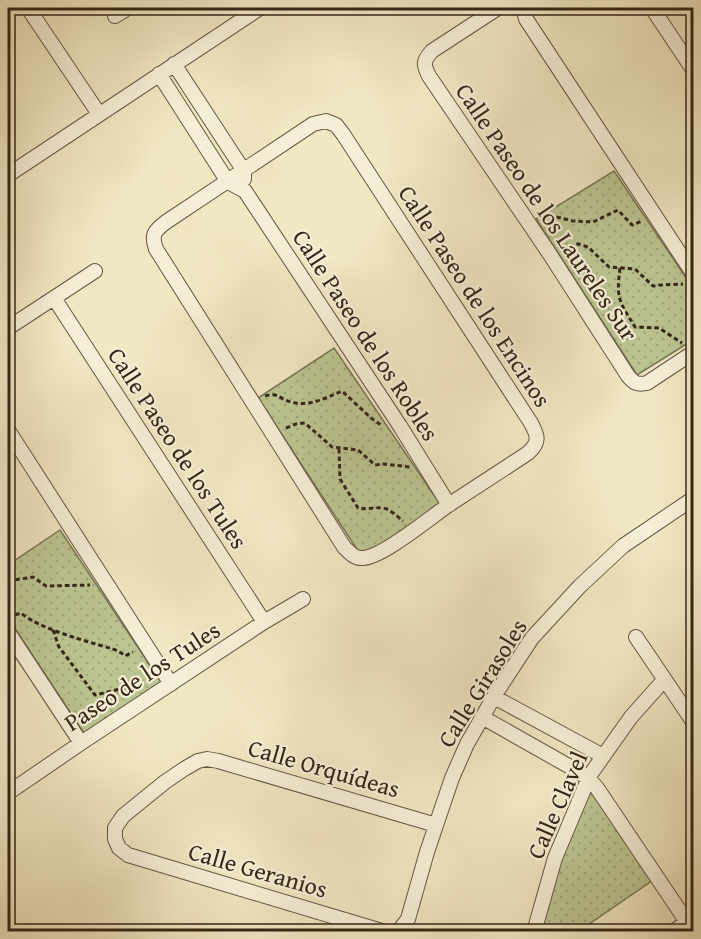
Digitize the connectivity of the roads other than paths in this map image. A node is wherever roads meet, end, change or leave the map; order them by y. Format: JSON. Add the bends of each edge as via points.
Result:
{"nodes":[{"id":1,"x":28,"y":8,"type":"edge"},
{"id":2,"x":128,"y":8,"type":"edge"},
{"id":3,"x":260,"y":8,"type":"edge"},
{"id":4,"x":498,"y":8,"type":"edge"},
{"id":5,"x":512,"y":8,"type":"edge"},
{"id":6,"x":652,"y":8,"type":"edge"},
{"id":7,"x":525,"y":14,"type":"edge"},
{"id":8,"x":115,"y":16,"type":"dead end"},
{"id":9,"x":174,"y":64,"type":"junction"},
{"id":10,"x":693,"y":71,"type":"edge"},
{"id":11,"x":159,"y":74,"type":"junction"},
{"id":12,"x":99,"y":114,"type":"junction"},
{"id":13,"x":243,"y":171,"type":"junction"},
{"id":14,"x":8,"y":173,"type":"edge"},
{"id":15,"x":228,"y":182,"type":"junction"},
{"id":16,"x":245,"y":191,"type":"junction"},
{"id":17,"x":95,"y":271,"type":"dead end"},
{"id":18,"x":689,"y":280,"type":"edge"},
{"id":19,"x":54,"y":298,"type":"junction"},
{"id":20,"x":8,"y":328,"type":"edge"},
{"id":21,"x":689,"y":348,"type":"edge"},
{"id":22,"x":8,"y":430,"type":"edge"},
{"id":23,"x":693,"y":498,"type":"edge"},
{"id":24,"x":449,"y":504,"type":"junction"},
{"id":25,"x":303,"y":599,"type":"dead end"},
{"id":26,"x":264,"y":622,"type":"junction"},
{"id":27,"x":8,"y":632,"type":"edge"},
{"id":28,"x":636,"y":637,"type":"dead end"},
{"id":29,"x":664,"y":680,"type":"junction"},
{"id":30,"x":171,"y":684,"type":"junction"},
{"id":31,"x":494,"y":697,"type":"junction"},
{"id":32,"x":482,"y":717,"type":"junction"},
{"id":33,"x":693,"y":723,"type":"edge"},
{"id":34,"x":81,"y":743,"type":"junction"},
{"id":35,"x":603,"y":756,"type":"junction"},
{"id":36,"x":589,"y":779,"type":"junction"},
{"id":37,"x":8,"y":793,"type":"edge"},
{"id":38,"x":436,"y":825,"type":"junction"},
{"id":39,"x":119,"y":848,"type":"joint"},
{"id":40,"x":690,"y":920,"type":"edge"},
{"id":41,"x":409,"y":925,"type":"edge"},
{"id":42,"x":386,"y":932,"type":"edge"},
{"id":43,"x":398,"y":932,"type":"edge"},
{"id":44,"x":534,"y":932,"type":"edge"},
{"id":45,"x":673,"y":932,"type":"edge"}],
"edges":[{"from":1,"to":12,"type":"street"},
{"from":2,"to":8,"type":"street"},
{"from":3,"to":9,"type":"street"},
{"from":4,"to":21,"type":"street","name":"Calle Paseo de los Laureles Sur","via":[[432,51],[424,62],[429,76],[628,376],[636,384],[647,383]]},
{"from":5,"to":7,"type":"street"},
{"from":6,"to":10,"type":"street"},
{"from":7,"to":18,"type":"street","via":[[655,216]]},
{"from":9,"to":11,"type":"street"},
{"from":9,"to":13,"type":"street","name":"Calle Paseo de los Robles"},
{"from":11,"to":12,"type":"street"},
{"from":11,"to":15,"type":"street","name":"Calle Paseo de los Robles"},
{"from":12,"to":14,"type":"street"},
{"from":13,"to":15,"type":"street","name":"Calle Paseo de los Encinos"},
{"from":13,"to":16,"type":"street","name":"Calle Paseo de los Robles"},
{"from":13,"to":24,"type":"street","name":"Calle Paseo de los Encinos","via":[[314,124],[326,121],[336,125],[531,423],[537,439],[528,453]]},
{"from":15,"to":16,"type":"street","name":"Calle Paseo de los Robles"},
{"from":15,"to":24,"type":"street","name":"Calle Paseo de los Encinos","via":[[158,227],[153,240],[344,547],[357,558],[372,557]]},
{"from":16,"to":24,"type":"street","name":"Calle Paseo de los Robles"},
{"from":17,"to":19,"type":"street"},
{"from":19,"to":20,"type":"street"},
{"from":19,"to":26,"type":"street","name":"Calle Paseo de los Tules"},
{"from":22,"to":30,"type":"street"},
{"from":23,"to":31,"type":"street","name":"Calle Girasoles","via":[[623,546],[580,586],[532,638]]},
{"from":25,"to":26,"type":"street","name":"Paseo de los Tules"},
{"from":26,"to":30,"type":"street","name":"Paseo de los Tules"},
{"from":27,"to":34,"type":"street"},
{"from":28,"to":29,"type":"street"},
{"from":29,"to":33,"type":"street"},
{"from":29,"to":35,"type":"street","name":"Calle Clavel"},
{"from":30,"to":34,"type":"street","name":"Paseo de los Tules"},
{"from":31,"to":32,"type":"street","name":"Calle Girasoles"},
{"from":31,"to":35,"type":"street"},
{"from":32,"to":36,"type":"street"},
{"from":32,"to":38,"type":"street","name":"Calle Girasoles","via":[[459,761]]},
{"from":34,"to":37,"type":"street","name":"Paseo de los Tules"},
{"from":35,"to":36,"type":"street","name":"Calle Clavel"},
{"from":36,"to":40,"type":"street"},
{"from":36,"to":44,"type":"street","name":"Calle Clavel","via":[[555,858]]},
{"from":38,"to":39,"type":"street","name":"Calle Orquídeas","via":[[207,759],[165,782],[123,816],[115,828]]},
{"from":38,"to":41,"type":"street","name":"Calle Girasoles"},
{"from":39,"to":42,"type":"street","name":"Calle Geranios","via":[[151,863]]},
{"from":40,"to":45,"type":"street"},
{"from":41,"to":43,"type":"street","name":"Calle Girasoles"}]}
